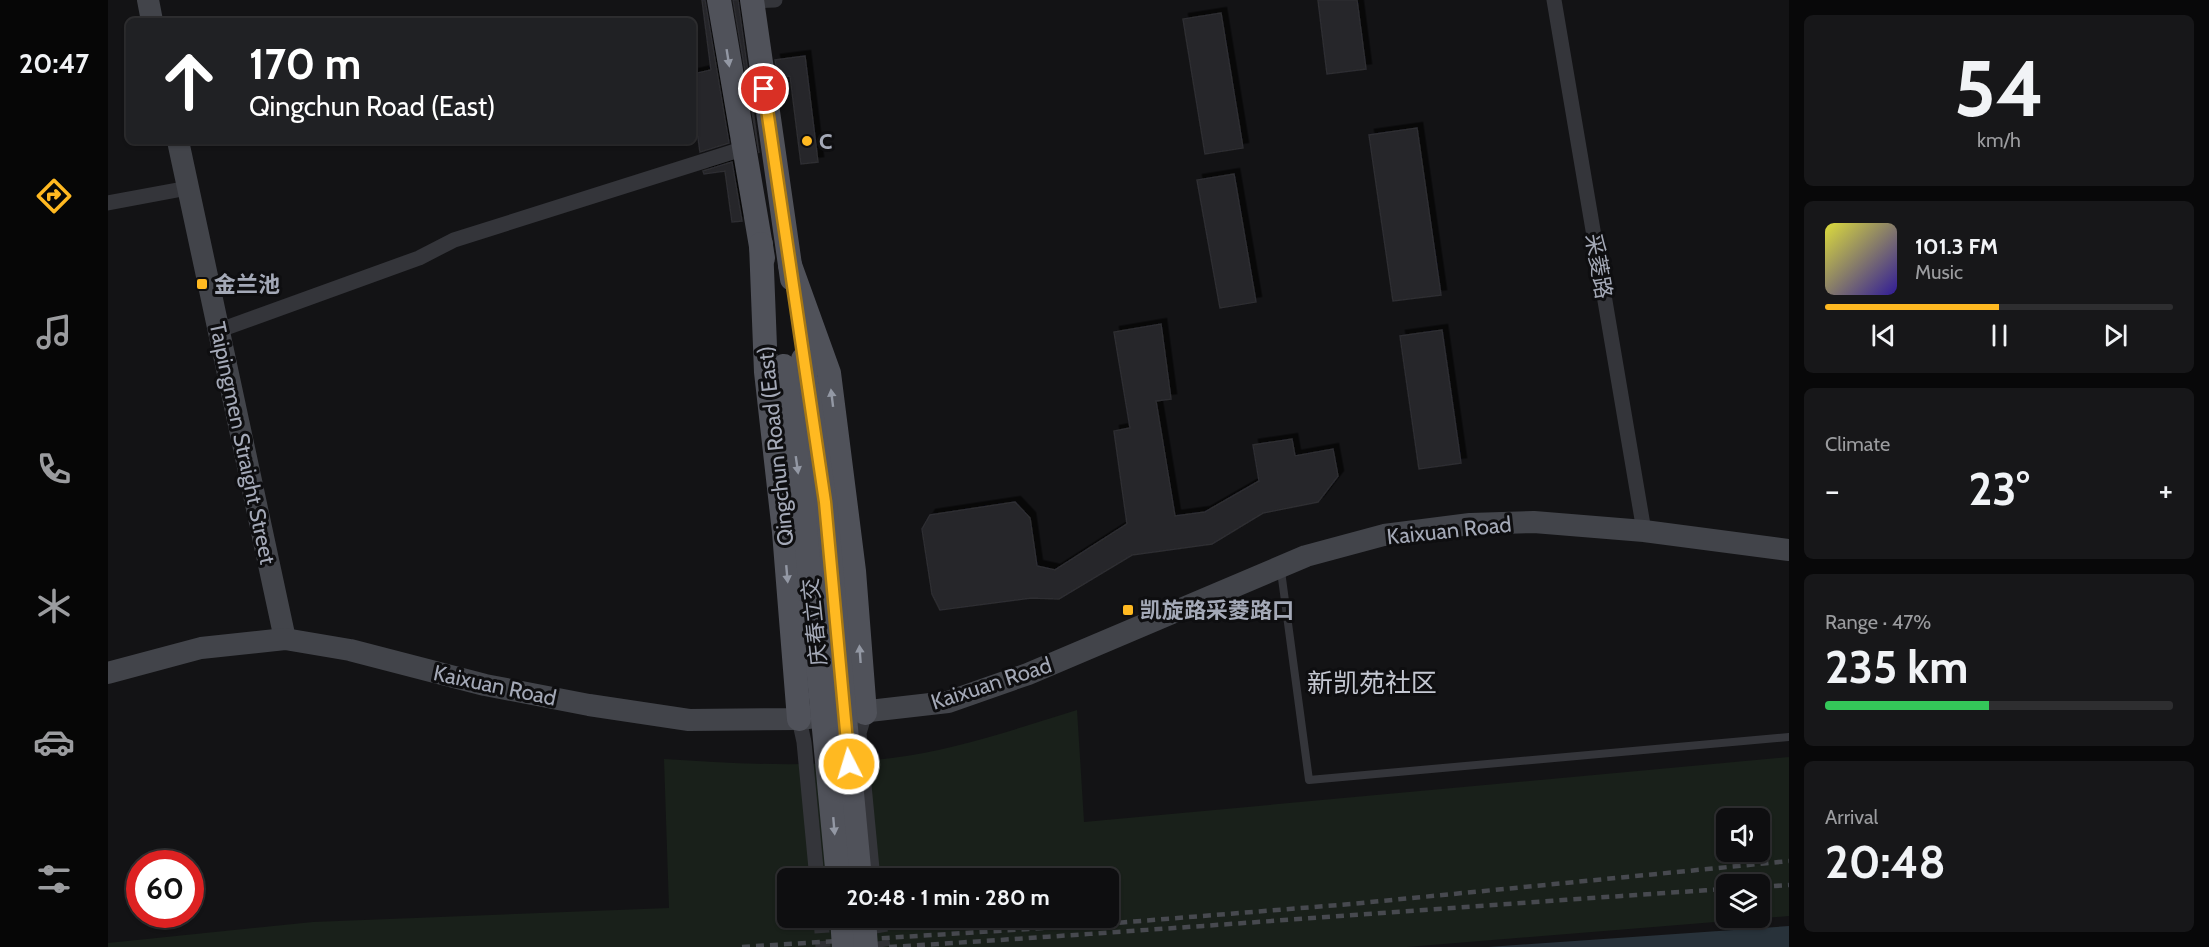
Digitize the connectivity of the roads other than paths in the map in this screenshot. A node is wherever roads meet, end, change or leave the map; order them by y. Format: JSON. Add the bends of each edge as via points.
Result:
{"nodes":[{"id":1,"x":148,"y":0,"type":"edge"},
{"id":2,"x":718,"y":0,"type":"edge"},
{"id":3,"x":760,"y":0,"type":"edge"},
{"id":4,"x":1554,"y":0,"type":"edge"},
{"id":5,"x":152,"y":18,"type":"edge"},
{"id":6,"x":179,"y":144,"type":"edge"},
{"id":7,"x":742,"y":149,"type":"junction"},
{"id":8,"x":188,"y":188,"type":"junction"},
{"id":9,"x":108,"y":203,"type":"edge"},
{"id":10,"x":760,"y":244,"type":"junction"},
{"id":11,"x":790,"y":265,"type":"junction"},
{"id":12,"x":220,"y":330,"type":"junction"},
{"id":13,"x":793,"y":362,"type":"junction"},
{"id":14,"x":1644,"y":531,"type":"junction"},
{"id":15,"x":1789,"y":550,"type":"edge"},
{"id":16,"x":1280,"y":566,"type":"junction"},
{"id":17,"x":285,"y":639,"type":"junction"},
{"id":18,"x":108,"y":673,"type":"edge"},
{"id":19,"x":865,"y":713,"type":"junction"},
{"id":20,"x":799,"y":719,"type":"junction"},
{"id":21,"x":1789,"y":737,"type":"edge"},
{"id":22,"x":816,"y":868,"type":"edge"},
{"id":23,"x":837,"y":868,"type":"edge"},
{"id":24,"x":859,"y":868,"type":"edge"},
{"id":25,"x":872,"y":868,"type":"edge"},
{"id":26,"x":843,"y":928,"type":"edge"},
{"id":27,"x":865,"y":928,"type":"edge"},
{"id":28,"x":844,"y":947,"type":"edge"},
{"id":29,"x":866,"y":947,"type":"edge"}],
"edges":[{"from":1,"to":5,"type":"main road"},
{"from":2,"to":7,"type":"main road","name":"Qingchun Road (East)","one_way":true},
{"from":3,"to":11,"type":"main road","name":"Qingchun Road (East)"},
{"from":4,"to":14,"type":"street","name":"采菱路"},
{"from":6,"to":8,"type":"main road","name":"Taipingmen Straight Street"},
{"from":7,"to":10,"type":"main road","name":"Qingchun Road (East)"},
{"from":7,"to":12,"type":"street","via":[[454,240],[419,258]]},
{"from":8,"to":9,"type":"street"},
{"from":8,"to":12,"type":"main road","name":"Taipingmen Straight Street"},
{"from":10,"to":13,"type":"main road","name":"Qingchun Road (East)"},
{"from":10,"to":20,"type":"main road","name":"Qingchun Road (East)","one_way":true,"via":[[766,372]]},
{"from":11,"to":13,"type":"main road","name":"Qingchun Road (East)"},
{"from":19,"to":11,"type":"main road","name":"Qingchun Road (East)","one_way":true,"via":[[854,571],[829,373]]},
{"from":12,"to":17,"type":"main road","name":"Taipingmen Straight Street"},
{"from":13,"to":23,"type":"main road","name":"庆春立交","one_way":true,"bridge":true},
{"from":13,"to":24,"type":"main road","name":"庆春立交","bridge":true,"via":[[825,502]]},
{"from":14,"to":15,"type":"main road","name":"Kaixuan Road"},
{"from":14,"to":16,"type":"main road","name":"Kaixuan Road","via":[[1534,522],[1470,524],[1384,535]]},
{"from":16,"to":19,"type":"main road","name":"Kaixuan Road","via":[[1028,675],[948,702]]},
{"from":16,"to":21,"type":"lane","via":[[1309,780]]},
{"from":17,"to":18,"type":"main road","name":"Kaixuan Road","via":[[201,648]]},
{"from":17,"to":20,"type":"main road","name":"Kaixuan Road","via":[[590,705],[689,720]]},
{"from":19,"to":20,"type":"main road","name":"Kaixuan Road"},
{"from":19,"to":25,"type":"street","via":[[859,733]]},
{"from":20,"to":22,"type":"street"},
{"from":26,"to":28,"type":"main road","bridge":true},
{"from":27,"to":29,"type":"main road","bridge":true}]}
